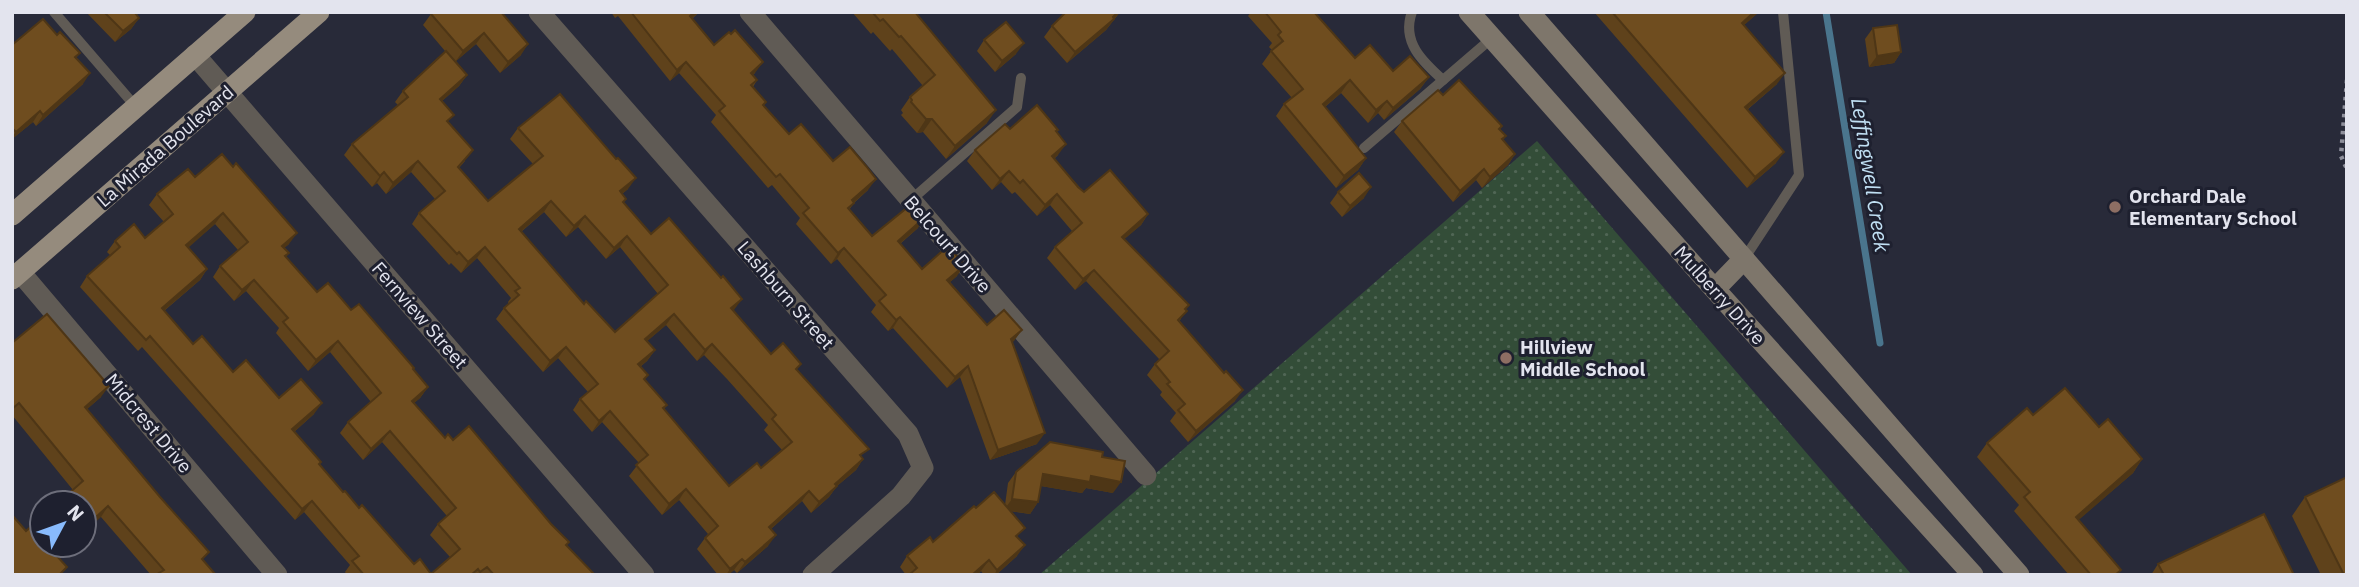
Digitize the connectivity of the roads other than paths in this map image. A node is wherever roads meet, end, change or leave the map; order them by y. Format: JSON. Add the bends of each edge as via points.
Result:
{"nodes":[{"id":1,"x":54,"y":12,"type":"edge"},
{"id":2,"x":244,"y":12,"type":"edge"},
{"id":3,"x":318,"y":12,"type":"edge"},
{"id":4,"x":539,"y":12,"type":"edge"},
{"id":5,"x":750,"y":12,"type":"edge"},
{"id":6,"x":1412,"y":12,"type":"edge"},
{"id":7,"x":1469,"y":12,"type":"edge"},
{"id":8,"x":1529,"y":12,"type":"edge"},
{"id":9,"x":1783,"y":12,"type":"edge"},
{"id":10,"x":1492,"y":38,"type":"junction"},
{"id":11,"x":195,"y":55,"type":"junction"},
{"id":12,"x":1021,"y":78,"type":"dead end"},
{"id":13,"x":1443,"y":80,"type":"junction"},
{"id":14,"x":227,"y":92,"type":"junction"},
{"id":15,"x":136,"y":107,"type":"junction"},
{"id":16,"x":1364,"y":148,"type":"dead end"},
{"id":17,"x":911,"y":200,"type":"junction"},
{"id":18,"x":12,"y":215,"type":"edge"},
{"id":19,"x":1744,"y":259,"type":"junction"},
{"id":20,"x":16,"y":275,"type":"edge"},
{"id":21,"x":1715,"y":289,"type":"junction"},
{"id":22,"x":1146,"y":475,"type":"dead end"},
{"id":23,"x":277,"y":575,"type":"edge"},
{"id":24,"x":644,"y":575,"type":"edge"},
{"id":25,"x":813,"y":575,"type":"edge"},
{"id":26,"x":1973,"y":575,"type":"edge"},
{"id":27,"x":2019,"y":575,"type":"edge"}],
"edges":[{"from":1,"to":15,"type":"lane"},
{"from":2,"to":11,"type":"main road"},
{"from":3,"to":14,"type":"main road","name":"La Mirada Boulevard"},
{"from":4,"to":25,"type":"street","name":"Lashburn Street","via":[[908,434],[923,468],[901,496]]},
{"from":5,"to":17,"type":"street","name":"Belcourt Drive"},
{"from":6,"to":13,"type":"lane","via":[[1409,22],[1416,53]]},
{"from":7,"to":10,"type":"street","name":"Mulberry Drive"},
{"from":8,"to":19,"type":"street"},
{"from":9,"to":19,"type":"lane","via":[[1799,175]]},
{"from":10,"to":13,"type":"lane"},
{"from":10,"to":21,"type":"street","name":"Mulberry Drive"},
{"from":11,"to":14,"type":"street","name":"Fernview Street"},
{"from":11,"to":15,"type":"main road"},
{"from":12,"to":17,"type":"lane","via":[[1017,107]]},
{"from":13,"to":16,"type":"lane"},
{"from":14,"to":20,"type":"main road","name":"La Mirada Boulevard"},
{"from":14,"to":24,"type":"street","name":"Fernview Street"},
{"from":15,"to":18,"type":"main road"},
{"from":17,"to":22,"type":"street","name":"Belcourt Drive"},
{"from":19,"to":21,"type":"street"},
{"from":19,"to":27,"type":"street"},
{"from":20,"to":23,"type":"street","name":"Midcrest Drive"},
{"from":21,"to":26,"type":"street","name":"Mulberry Drive"}]}
